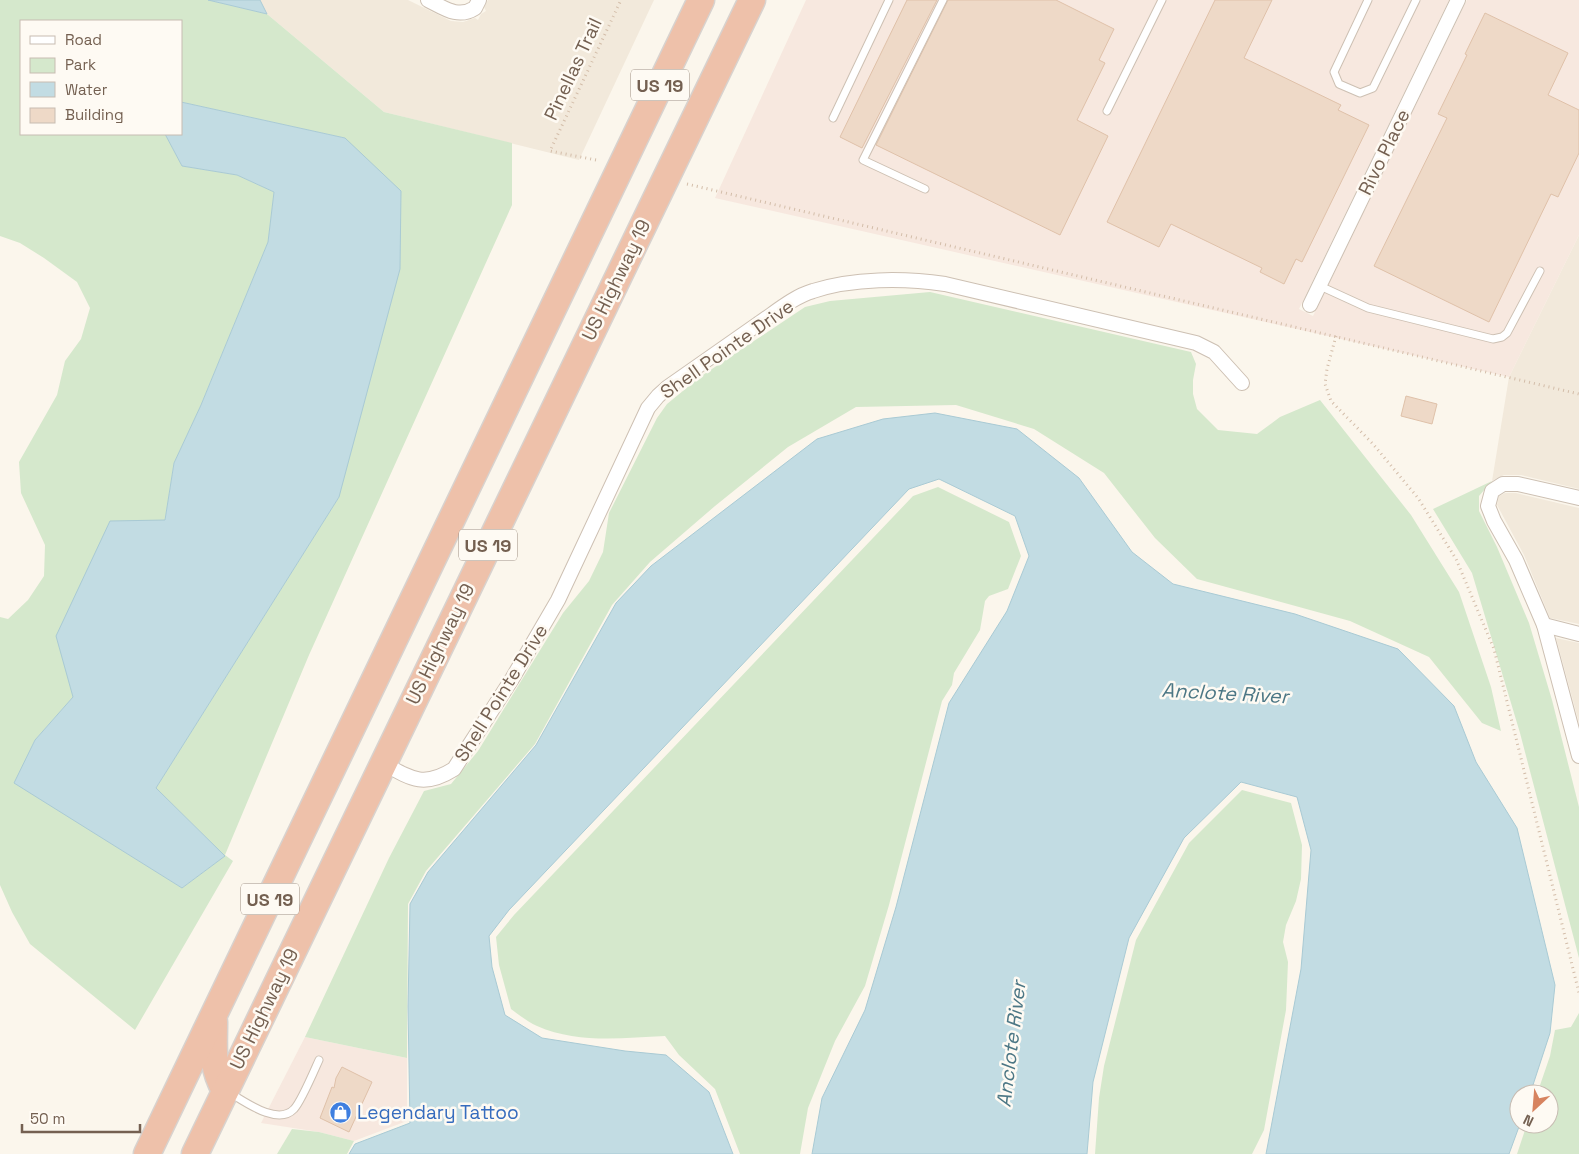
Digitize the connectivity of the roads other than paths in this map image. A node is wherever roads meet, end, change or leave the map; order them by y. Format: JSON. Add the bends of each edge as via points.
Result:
{"nodes":[{"id":1,"x":428,"y":0,"type":"edge"},
{"id":2,"x":701,"y":0,"type":"edge"},
{"id":3,"x":752,"y":0,"type":"edge"},
{"id":4,"x":889,"y":0,"type":"edge"},
{"id":5,"x":943,"y":0,"type":"edge"},
{"id":6,"x":1162,"y":0,"type":"edge"},
{"id":7,"x":1368,"y":0,"type":"edge"},
{"id":8,"x":1416,"y":0,"type":"edge"},
{"id":9,"x":1458,"y":0,"type":"edge"},
{"id":10,"x":477,"y":4,"type":"edge"},
{"id":11,"x":1107,"y":111,"type":"dead end"},
{"id":12,"x":833,"y":118,"type":"dead end"},
{"id":13,"x":925,"y":189,"type":"dead end"},
{"id":14,"x":1540,"y":271,"type":"dead end"},
{"id":15,"x":1320,"y":286,"type":"junction"},
{"id":16,"x":1310,"y":305,"type":"dead end"},
{"id":17,"x":1242,"y":383,"type":"dead end"},
{"id":18,"x":1579,"y":498,"type":"edge"},
{"id":19,"x":1544,"y":625,"type":"junction"},
{"id":20,"x":1579,"y":634,"type":"edge"},
{"id":21,"x":1579,"y":756,"type":"edge"},
{"id":22,"x":383,"y":763,"type":"junction"},
{"id":23,"x":215,"y":1014,"type":"junction"},
{"id":24,"x":319,"y":1060,"type":"dead end"},
{"id":25,"x":225,"y":1091,"type":"junction"},
{"id":26,"x":146,"y":1154,"type":"edge"},
{"id":27,"x":194,"y":1154,"type":"edge"}],
"edges":[{"from":1,"to":10,"type":"street","via":[[455,13],[468,12]]},
{"from":2,"to":23,"type":"highway","number":"US 19"},
{"from":3,"to":22,"type":"highway","name":"US Highway 19","number":"US 19"},
{"from":4,"to":12,"type":"lane"},
{"from":5,"to":13,"type":"lane","via":[[863,160]]},
{"from":6,"to":11,"type":"lane"},
{"from":7,"to":8,"type":"lane","via":[[1334,72],[1339,84],[1360,93],[1373,88]]},
{"from":9,"to":15,"type":"street","name":"Rivo Place"},
{"from":14,"to":15,"type":"lane","via":[[1507,333],[1502,338],[1493,339],[1368,308]]},
{"from":15,"to":16,"type":"street","name":"Rivo Place"},
{"from":17,"to":22,"type":"street","name":"Shell Pointe Drive","via":[[1214,352],[1196,343],[945,284],[919,280],[856,283],[807,293],[668,387],[648,408],[558,600],[454,770],[431,780],[418,779],[405,776]]},
{"from":18,"to":19,"type":"street","via":[[1518,484],[1503,484],[1492,490],[1488,506]]},
{"from":19,"to":20,"type":"street"},
{"from":19,"to":21,"type":"street"},
{"from":22,"to":25,"type":"highway","name":"US Highway 19","number":"US 19"},
{"from":23,"to":25,"type":"highway","via":[[214,1061]]},
{"from":23,"to":26,"type":"highway","number":"US 19"},
{"from":24,"to":25,"type":"lane","via":[[295,1109],[288,1114],[263,1112]]},
{"from":25,"to":27,"type":"highway","name":"US Highway 19","number":"US 19"}]}
